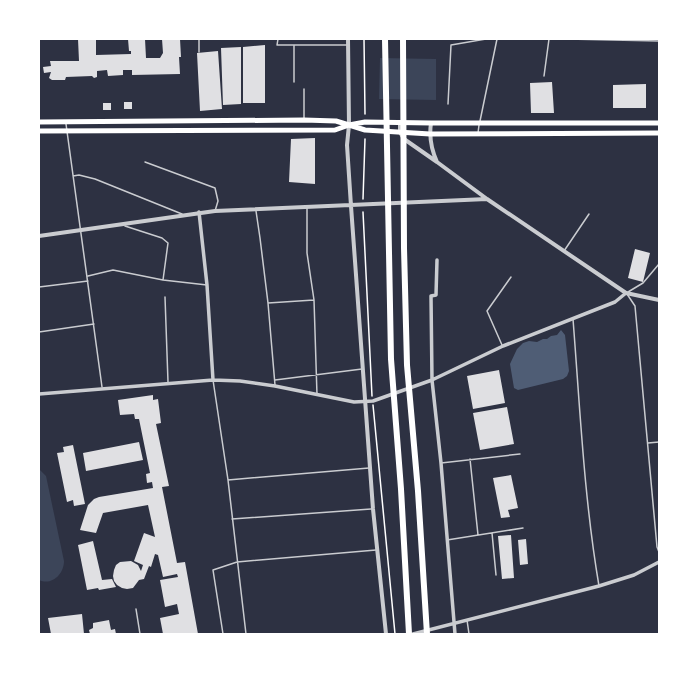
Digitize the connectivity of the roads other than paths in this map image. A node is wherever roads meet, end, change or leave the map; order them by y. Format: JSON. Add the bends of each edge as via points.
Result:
{"nodes":[{"id":1,"x":199,"y":39,"type":"edge"},
{"id":2,"x":278,"y":39,"type":"edge"},
{"id":3,"x":348,"y":39,"type":"edge"},
{"id":4,"x":385,"y":39,"type":"edge"},
{"id":5,"x":403,"y":39,"type":"edge"},
{"id":6,"x":486,"y":39,"type":"edge"},
{"id":7,"x":497,"y":39,"type":"edge"},
{"id":8,"x":549,"y":39,"type":"edge"},
{"id":9,"x":566,"y":39,"type":"edge"},
{"id":10,"x":659,"y":41,"type":"edge"},
{"id":11,"x":294,"y":45,"type":"junction"},
{"id":12,"x":348,"y":45,"type":"junction"},
{"id":13,"x":199,"y":52,"type":"dead end"},
{"id":14,"x":544,"y":76,"type":"dead end"},
{"id":15,"x":294,"y":82,"type":"dead end"},
{"id":16,"x":304,"y":89,"type":"dead end"},
{"id":17,"x":448,"y":104,"type":"dead end"},
{"id":18,"x":260,"y":120,"type":"junction"},
{"id":19,"x":304,"y":120,"type":"junction"},
{"id":20,"x":39,"y":122,"type":"edge"},
{"id":21,"x":66,"y":122,"type":"junction"},
{"id":22,"x":400,"y":122,"type":"junction"},
{"id":23,"x":431,"y":123,"type":"junction"},
{"id":24,"x":480,"y":123,"type":"junction"},
{"id":25,"x":659,"y":123,"type":"edge"},
{"id":26,"x":349,"y":125,"type":"junction"},
{"id":27,"x":39,"y":131,"type":"edge"},
{"id":28,"x":67,"y":131,"type":"junction"},
{"id":29,"x":259,"y":131,"type":"junction"},
{"id":30,"x":400,"y":132,"type":"junction"},
{"id":31,"x":478,"y":133,"type":"junction"},
{"id":32,"x":659,"y":133,"type":"edge"},
{"id":33,"x":430,"y":134,"type":"junction"},
{"id":34,"x":144,"y":162,"type":"dead end"},
{"id":35,"x":437,"y":162,"type":"junction"},
{"id":36,"x":73,"y":176,"type":"junction"},
{"id":37,"x":487,"y":199,"type":"junction"},
{"id":38,"x":351,"y":206,"type":"junction"},
{"id":39,"x":307,"y":207,"type":"junction"},
{"id":40,"x":256,"y":209,"type":"junction"},
{"id":41,"x":215,"y":211,"type":"junction"},
{"id":42,"x":199,"y":212,"type":"junction"},
{"id":43,"x":182,"y":214,"type":"junction"},
{"id":44,"x":589,"y":214,"type":"dead end"},
{"id":45,"x":123,"y":225,"type":"junction"},
{"id":46,"x":82,"y":231,"type":"junction"},
{"id":47,"x":39,"y":236,"type":"edge"},
{"id":48,"x":564,"y":251,"type":"junction"},
{"id":49,"x":437,"y":260,"type":"dead end"},
{"id":50,"x":659,"y":264,"type":"edge"},
{"id":51,"x":88,"y":276,"type":"junction"},
{"id":52,"x":511,"y":277,"type":"dead end"},
{"id":53,"x":163,"y":280,"type":"junction"},
{"id":54,"x":88,"y":281,"type":"junction"},
{"id":55,"x":207,"y":285,"type":"junction"},
{"id":56,"x":39,"y":288,"type":"edge"},
{"id":57,"x":626,"y":293,"type":"junction"},
{"id":58,"x":165,"y":297,"type":"dead end"},
{"id":59,"x":314,"y":300,"type":"junction"},
{"id":60,"x":659,"y":300,"type":"edge"},
{"id":61,"x":268,"y":304,"type":"junction"},
{"id":62,"x":573,"y":319,"type":"junction"},
{"id":63,"x":94,"y":324,"type":"junction"},
{"id":64,"x":39,"y":332,"type":"edge"},
{"id":65,"x":503,"y":346,"type":"junction"},
{"id":66,"x":362,"y":369,"type":"junction"},
{"id":67,"x":316,"y":375,"type":"junction"},
{"id":68,"x":213,"y":380,"type":"junction"},
{"id":69,"x":275,"y":380,"type":"junction"},
{"id":70,"x":432,"y":380,"type":"junction"},
{"id":71,"x":168,"y":384,"type":"junction"},
{"id":72,"x":276,"y":386,"type":"junction"},
{"id":73,"x":102,"y":389,"type":"junction"},
{"id":74,"x":39,"y":394,"type":"edge"},
{"id":75,"x":317,"y":395,"type":"junction"},
{"id":76,"x":365,"y":401,"type":"junction"},
{"id":77,"x":659,"y":442,"type":"edge"},
{"id":78,"x":648,"y":443,"type":"junction"},
{"id":79,"x":520,"y":454,"type":"dead end"},
{"id":80,"x":470,"y":459,"type":"junction"},
{"id":81,"x":441,"y":463,"type":"junction"},
{"id":82,"x":371,"y":468,"type":"junction"},
{"id":83,"x":228,"y":480,"type":"junction"},
{"id":84,"x":373,"y":509,"type":"junction"},
{"id":85,"x":232,"y":520,"type":"junction"},
{"id":86,"x":523,"y":528,"type":"dead end"},
{"id":87,"x":492,"y":534,"type":"junction"},
{"id":88,"x":478,"y":536,"type":"junction"},
{"id":89,"x":447,"y":540,"type":"junction"},
{"id":90,"x":378,"y":550,"type":"junction"},
{"id":91,"x":659,"y":552,"type":"edge"},
{"id":92,"x":237,"y":562,"type":"junction"},
{"id":93,"x":659,"y":562,"type":"edge"},
{"id":94,"x":496,"y":575,"type":"dead end"},
{"id":95,"x":599,"y":586,"type":"junction"},
{"id":96,"x":136,"y":609,"type":"dead end"},
{"id":97,"x":467,"y":620,"type":"junction"},
{"id":98,"x":454,"y":623,"type":"junction"},
{"id":99,"x":140,"y":634,"type":"edge"},
{"id":100,"x":223,"y":634,"type":"edge"},
{"id":101,"x":246,"y":634,"type":"edge"},
{"id":102,"x":386,"y":634,"type":"edge"},
{"id":103,"x":409,"y":634,"type":"edge"},
{"id":104,"x":413,"y":634,"type":"edge"},
{"id":105,"x":427,"y":634,"type":"edge"},
{"id":106,"x":455,"y":634,"type":"edge"},
{"id":107,"x":469,"y":634,"type":"edge"}],
"edges":[{"from":1,"to":13,"type":"lane"},
{"from":2,"to":11,"type":"lane","via":[[277,45]]},
{"from":3,"to":12,"type":"street"},
{"from":4,"to":103,"type":"highway","via":[[391,359]]},
{"from":5,"to":105,"type":"highway","via":[[407,365]]},
{"from":6,"to":17,"type":"lane","via":[[452,45]]},
{"from":7,"to":24,"type":"lane"},
{"from":8,"to":14,"type":"lane"},
{"from":9,"to":10,"type":"lane"},
{"from":11,"to":12,"type":"lane"},
{"from":11,"to":15,"type":"lane"},
{"from":12,"to":26,"type":"street"},
{"from":16,"to":19,"type":"lane"},
{"from":18,"to":19,"type":"main road"},
{"from":18,"to":21,"type":"main road"},
{"from":18,"to":29,"type":"main road"},
{"from":19,"to":26,"type":"main road","via":[[336,121]]},
{"from":20,"to":21,"type":"main road"},
{"from":21,"to":28,"type":"lane"},
{"from":22,"to":23,"type":"main road"},
{"from":22,"to":26,"type":"main road","via":[[365,122]]},
{"from":22,"to":30,"type":"street"},
{"from":23,"to":24,"type":"main road"},
{"from":23,"to":33,"type":"street"},
{"from":24,"to":25,"type":"main road"},
{"from":24,"to":31,"type":"lane"},
{"from":26,"to":29,"type":"main road","via":[[335,130]]},
{"from":26,"to":30,"type":"main road","via":[[365,130]]},
{"from":26,"to":38,"type":"street","via":[[347,145]]},
{"from":27,"to":28,"type":"main road"},
{"from":28,"to":29,"type":"main road"},
{"from":28,"to":36,"type":"lane"},
{"from":30,"to":33,"type":"main road"},
{"from":30,"to":35,"type":"street","via":[[404,140]]},
{"from":31,"to":32,"type":"main road"},
{"from":31,"to":33,"type":"main road"},
{"from":33,"to":35,"type":"street"},
{"from":34,"to":41,"type":"lane","via":[[215,188],[218,201]]},
{"from":35,"to":37,"type":"street"},
{"from":36,"to":43,"type":"lane","via":[[95,179]]},
{"from":36,"to":46,"type":"lane"},
{"from":37,"to":38,"type":"street"},
{"from":37,"to":48,"type":"street"},
{"from":38,"to":39,"type":"street"},
{"from":38,"to":66,"type":"street"},
{"from":39,"to":40,"type":"street"},
{"from":39,"to":59,"type":"lane","via":[[307,253]]},
{"from":40,"to":41,"type":"street"},
{"from":40,"to":61,"type":"lane"},
{"from":41,"to":42,"type":"street"},
{"from":42,"to":43,"type":"street"},
{"from":42,"to":55,"type":"street"},
{"from":43,"to":45,"type":"street"},
{"from":44,"to":48,"type":"lane"},
{"from":45,"to":46,"type":"street"},
{"from":45,"to":53,"type":"lane","via":[[162,238],[168,243]]},
{"from":46,"to":47,"type":"street"},
{"from":46,"to":51,"type":"lane"},
{"from":48,"to":57,"type":"street"},
{"from":49,"to":70,"type":"street","via":[[436,295],[431,296]]},
{"from":50,"to":57,"type":"lane","via":[[643,283]]},
{"from":51,"to":53,"type":"lane","via":[[113,270]]},
{"from":51,"to":54,"type":"lane"},
{"from":52,"to":65,"type":"lane","via":[[487,311]]},
{"from":53,"to":55,"type":"lane"},
{"from":54,"to":56,"type":"lane"},
{"from":54,"to":63,"type":"lane"},
{"from":55,"to":68,"type":"street"},
{"from":57,"to":60,"type":"street"},
{"from":57,"to":62,"type":"street","via":[[615,302]]},
{"from":57,"to":78,"type":"lane","via":[[635,306]]},
{"from":58,"to":71,"type":"lane"},
{"from":59,"to":61,"type":"lane"},
{"from":59,"to":67,"type":"lane"},
{"from":61,"to":69,"type":"lane"},
{"from":62,"to":65,"type":"street"},
{"from":62,"to":95,"type":"lane","via":[[594,556]]},
{"from":63,"to":64,"type":"lane"},
{"from":63,"to":73,"type":"lane"},
{"from":65,"to":70,"type":"street"},
{"from":66,"to":67,"type":"lane"},
{"from":66,"to":76,"type":"street"},
{"from":67,"to":69,"type":"lane"},
{"from":67,"to":75,"type":"lane"},
{"from":68,"to":71,"type":"street"},
{"from":68,"to":72,"type":"street"},
{"from":68,"to":83,"type":"lane"},
{"from":69,"to":72,"type":"lane"},
{"from":70,"to":76,"type":"street","via":[[372,401]]},
{"from":70,"to":81,"type":"street"},
{"from":71,"to":73,"type":"street"},
{"from":72,"to":75,"type":"street"},
{"from":73,"to":74,"type":"street"},
{"from":75,"to":76,"type":"street","via":[[354,402]]},
{"from":76,"to":82,"type":"street"},
{"from":77,"to":78,"type":"lane"},
{"from":78,"to":91,"type":"lane"},
{"from":79,"to":80,"type":"lane"},
{"from":80,"to":81,"type":"lane"},
{"from":80,"to":88,"type":"lane"},
{"from":81,"to":89,"type":"street"},
{"from":82,"to":83,"type":"lane"},
{"from":82,"to":84,"type":"street"},
{"from":83,"to":85,"type":"lane"},
{"from":84,"to":85,"type":"lane"},
{"from":84,"to":90,"type":"street"},
{"from":85,"to":92,"type":"lane"},
{"from":86,"to":87,"type":"lane"},
{"from":87,"to":88,"type":"lane"},
{"from":87,"to":94,"type":"lane"},
{"from":88,"to":89,"type":"lane"},
{"from":89,"to":98,"type":"street"},
{"from":90,"to":92,"type":"lane"},
{"from":90,"to":102,"type":"street"},
{"from":92,"to":100,"type":"lane","via":[[214,570]]},
{"from":92,"to":101,"type":"lane"},
{"from":93,"to":95,"type":"street","via":[[634,575]]},
{"from":95,"to":97,"type":"street"},
{"from":96,"to":99,"type":"lane"},
{"from":97,"to":98,"type":"street"},
{"from":97,"to":107,"type":"lane"},
{"from":98,"to":104,"type":"street"},
{"from":98,"to":106,"type":"street"}]}
